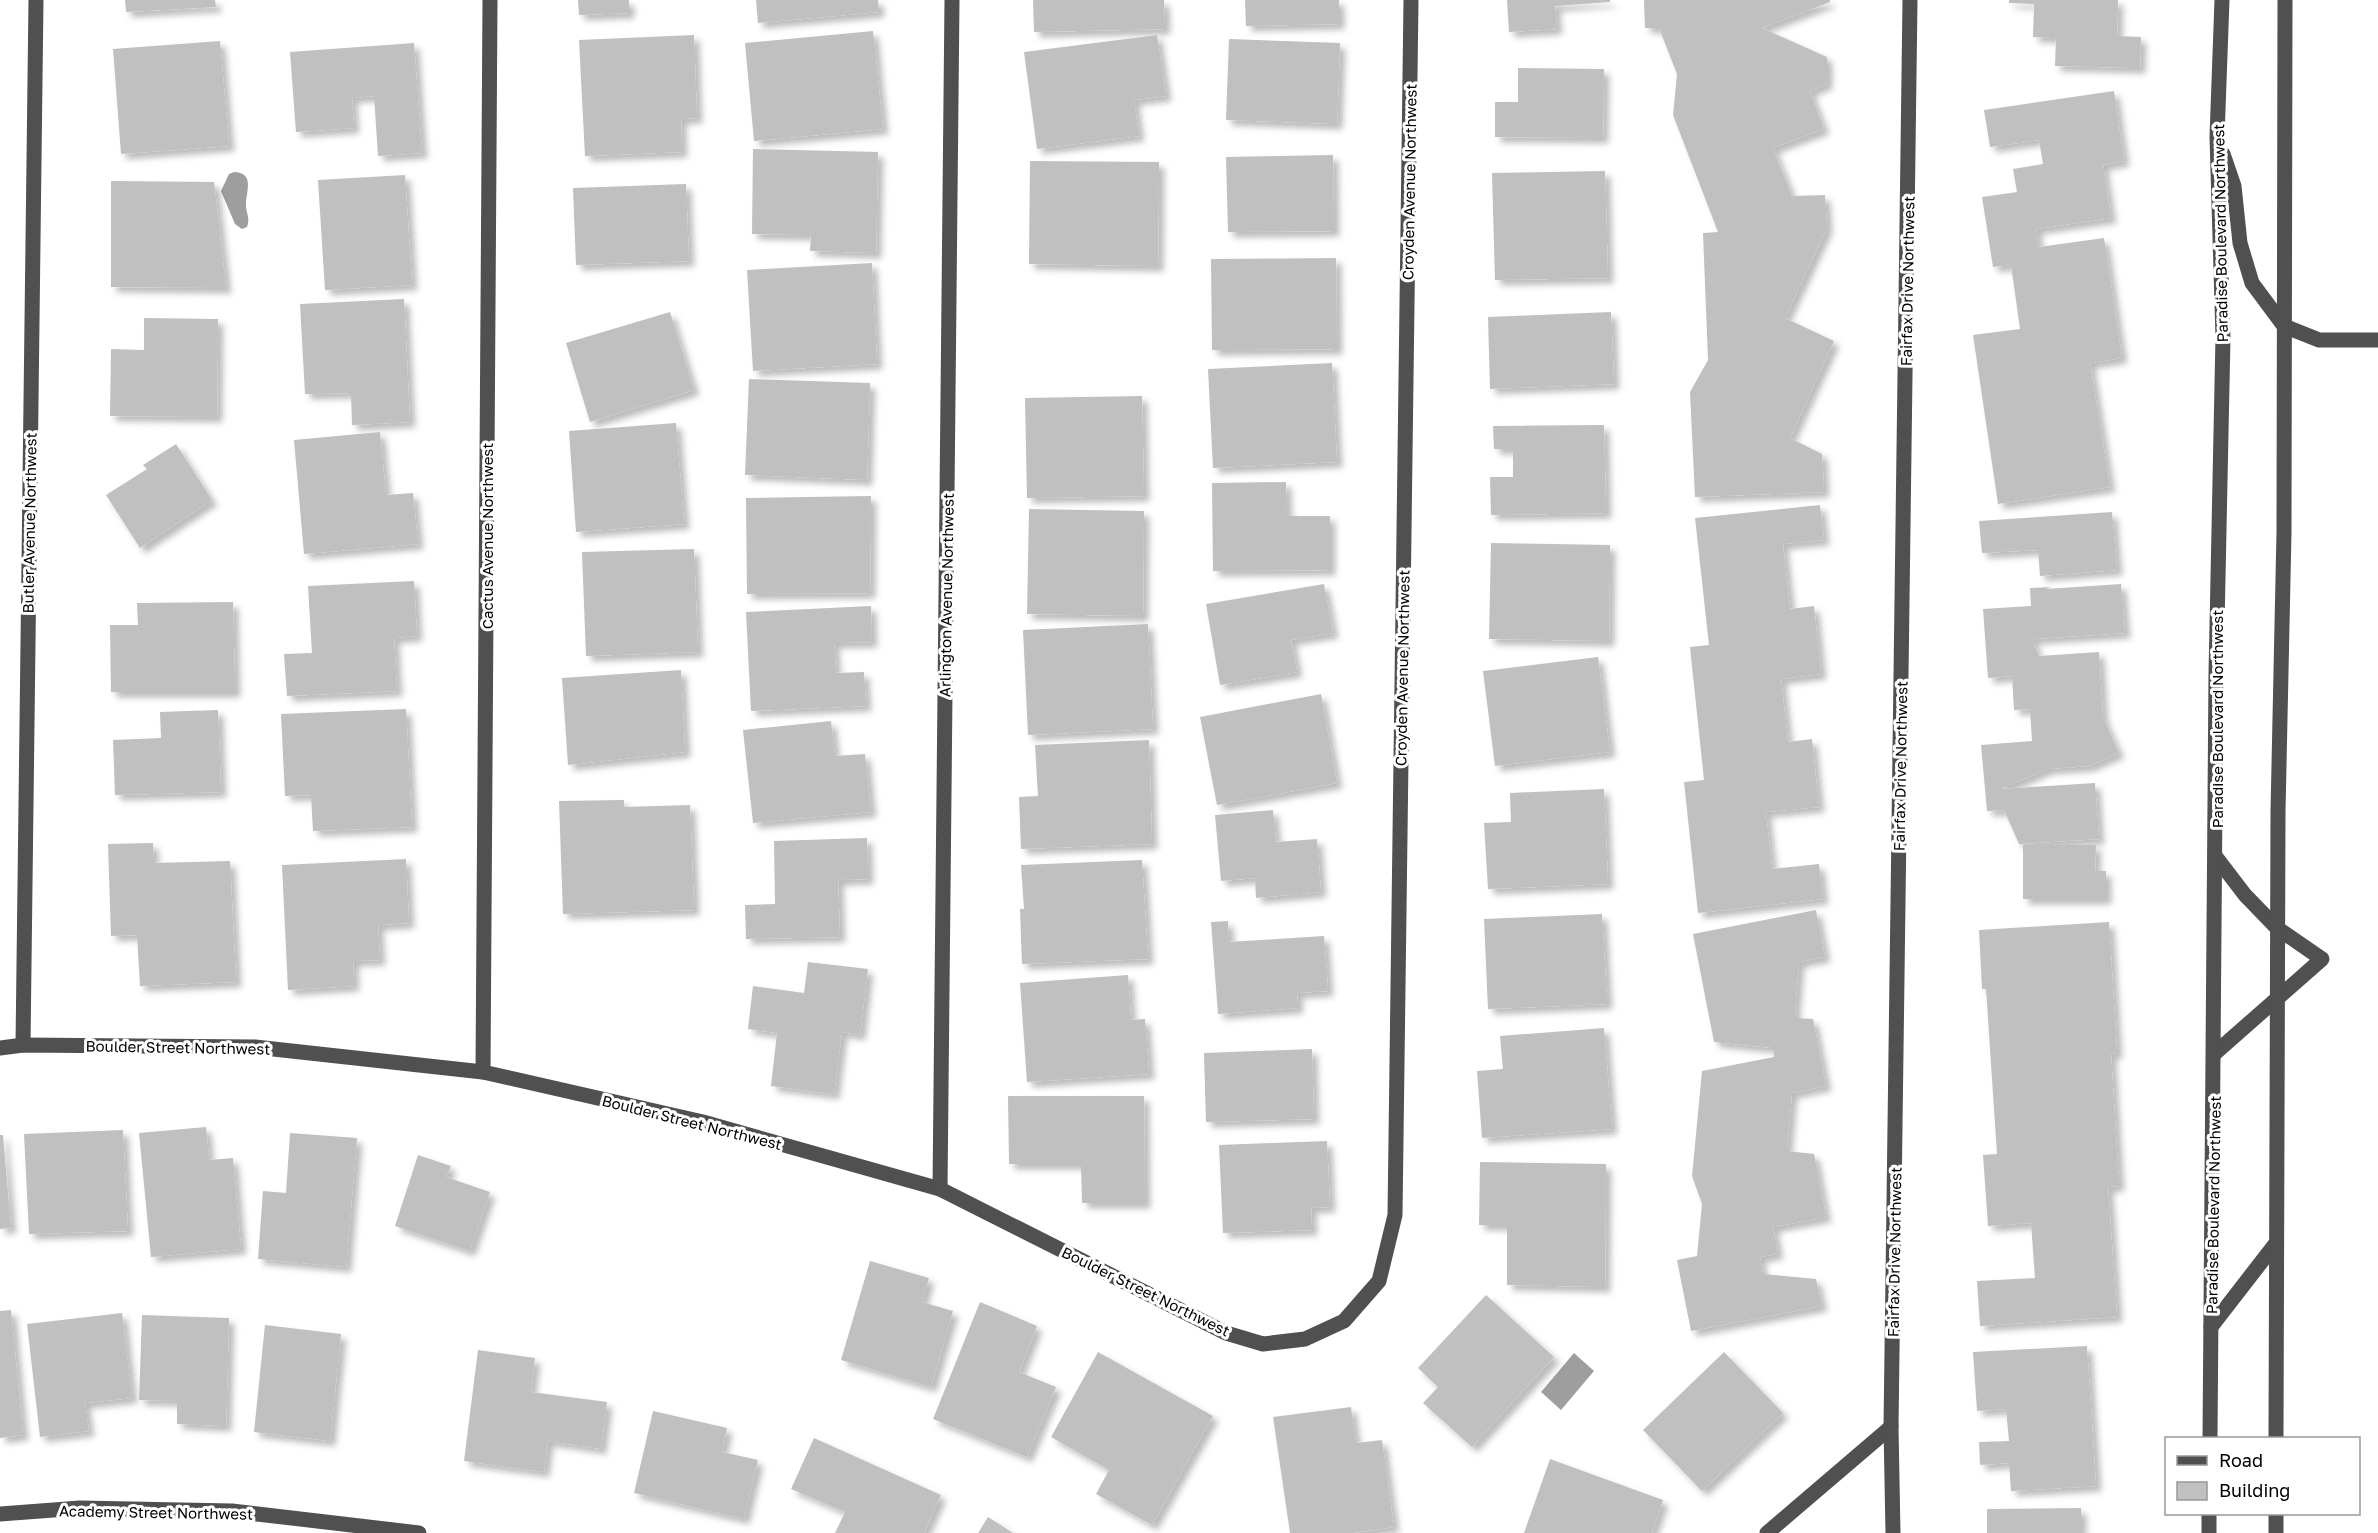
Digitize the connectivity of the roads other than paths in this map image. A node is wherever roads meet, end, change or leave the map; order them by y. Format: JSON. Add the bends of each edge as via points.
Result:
{"nodes":[{"id":1,"x":36,"y":0,"type":"edge"},
{"id":2,"x":490,"y":0,"type":"edge"},
{"id":3,"x":952,"y":0,"type":"edge"},
{"id":4,"x":1411,"y":0,"type":"edge"},
{"id":5,"x":1910,"y":0,"type":"edge"},
{"id":6,"x":2222,"y":0,"type":"edge"},
{"id":7,"x":2285,"y":0,"type":"edge"},
{"id":8,"x":2217,"y":136,"type":"junction"},
{"id":9,"x":2284,"y":326,"type":"junction"},
{"id":10,"x":2378,"y":340,"type":"edge"},
{"id":11,"x":2216,"y":857,"type":"junction"},
{"id":12,"x":2277,"y":928,"type":"junction"},
{"id":13,"x":2277,"y":997,"type":"junction"},
{"id":14,"x":23,"y":1045,"type":"junction"},
{"id":15,"x":0,"y":1048,"type":"edge"},
{"id":16,"x":2214,"y":1054,"type":"junction"},
{"id":17,"x":483,"y":1072,"type":"junction"},
{"id":18,"x":940,"y":1189,"type":"junction"},
{"id":19,"x":2276,"y":1243,"type":"junction"},
{"id":20,"x":1344,"y":1322,"type":"joint"},
{"id":21,"x":2211,"y":1327,"type":"junction"},
{"id":22,"x":1892,"y":1427,"type":"junction"},
{"id":23,"x":2210,"y":1437,"type":"edge"},
{"id":24,"x":2276,"y":1437,"type":"edge"},
{"id":25,"x":0,"y":1514,"type":"edge"},
{"id":26,"x":2209,"y":1515,"type":"edge"},
{"id":27,"x":2276,"y":1515,"type":"edge"},
{"id":28,"x":418,"y":1533,"type":"edge"},
{"id":29,"x":1767,"y":1533,"type":"edge"},
{"id":30,"x":1893,"y":1533,"type":"edge"},
{"id":31,"x":2209,"y":1533,"type":"edge"},
{"id":32,"x":2276,"y":1533,"type":"edge"}],
"edges":[{"from":1,"to":14,"type":"street","name":"Butler Avenue Northwest"},
{"from":2,"to":17,"type":"street","name":"Cactus Avenue Northwest"},
{"from":3,"to":18,"type":"street","name":"Arlington Avenue Northwest"},
{"from":4,"to":20,"type":"street","name":"Croyden Avenue Northwest","via":[[1395,1215],[1379,1281]]},
{"from":5,"to":22,"type":"street","name":"Fairfax Drive Northwest"},
{"from":6,"to":8,"type":"street","name":"Paradise Boulevard Northwest"},
{"from":7,"to":9,"type":"street"},
{"from":8,"to":9,"type":"street","via":[[2234,186],[2240,243],[2252,284]]},
{"from":8,"to":11,"type":"street","name":"Paradise Boulevard Northwest","via":[[2223,337]]},
{"from":9,"to":10,"type":"street","via":[[2319,340]]},
{"from":9,"to":12,"type":"street"},
{"from":11,"to":12,"type":"street"},
{"from":11,"to":16,"type":"street","name":"Paradise Boulevard Northwest"},
{"from":12,"to":13,"type":"street"},
{"from":12,"to":13,"type":"street","via":[[2322,959]]},
{"from":13,"to":16,"type":"street"},
{"from":13,"to":19,"type":"street"},
{"from":14,"to":15,"type":"street","name":"Boulder Street Northwest"},
{"from":14,"to":17,"type":"street","name":"Boulder Street Northwest","via":[[255,1047]]},
{"from":16,"to":21,"type":"street","name":"Paradise Boulevard Northwest"},
{"from":17,"to":18,"type":"street","name":"Boulder Street Northwest","via":[[703,1122]]},
{"from":18,"to":20,"type":"street","name":"Boulder Street Northwest","via":[[1226,1332],[1263,1344],[1305,1339]]},
{"from":19,"to":21,"type":"street"},
{"from":19,"to":24,"type":"street"},
{"from":21,"to":23,"type":"street","name":"Paradise Boulevard Northwest"},
{"from":22,"to":29,"type":"street"},
{"from":22,"to":30,"type":"street","name":"Fairfax Drive Northwest"},
{"from":25,"to":28,"type":"street","name":"Academy Street Northwest","via":[[80,1508],[232,1511]]},
{"from":26,"to":31,"type":"street"},
{"from":27,"to":32,"type":"street"}]}
